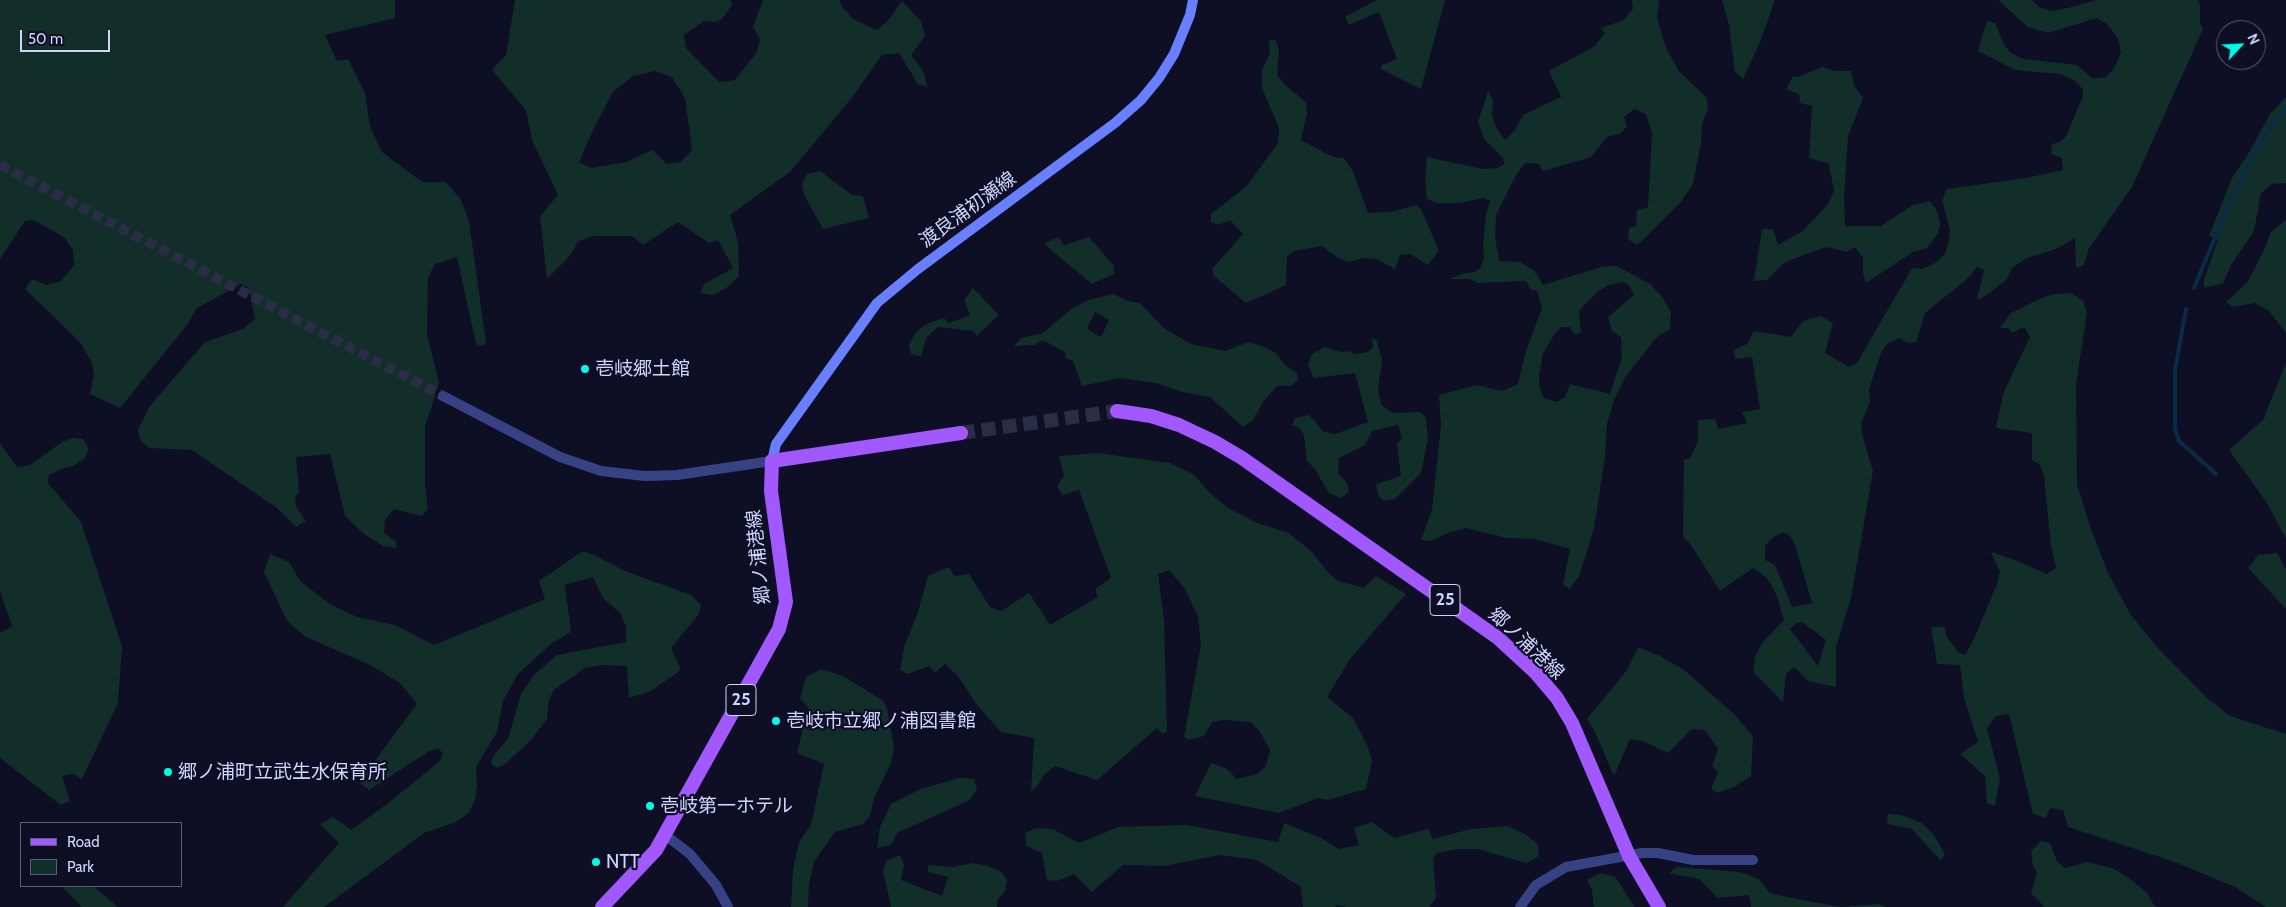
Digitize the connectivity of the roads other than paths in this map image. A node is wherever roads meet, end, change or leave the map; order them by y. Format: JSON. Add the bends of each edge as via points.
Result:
{"nodes":[{"id":1,"x":1193,"y":0,"type":"edge"},
{"id":2,"x":443,"y":396,"type":"tunnel mouth"},
{"id":3,"x":1117,"y":411,"type":"tunnel mouth"},
{"id":4,"x":961,"y":433,"type":"tunnel mouth"},
{"id":5,"x":772,"y":460,"type":"junction"},
{"id":6,"x":664,"y":834,"type":"junction"},
{"id":7,"x":1628,"y":856,"type":"junction"},
{"id":8,"x":1753,"y":860,"type":"dead end"},
{"id":9,"x":602,"y":907,"type":"edge"},
{"id":10,"x":728,"y":907,"type":"edge"},
{"id":11,"x":1520,"y":907,"type":"edge"},
{"id":12,"x":1659,"y":907,"type":"edge"}],
"edges":[{"from":1,"to":5,"type":"main road","name":"渡良浦初瀬線","via":[[1174,54],[1141,100],[877,303],[776,444]]},
{"from":2,"to":5,"type":"street","via":[[560,457],[601,471],[645,476],[677,475]]},
{"from":3,"to":7,"type":"main road","name":"郷ノ浦港線","number":"25","via":[[1151,416],[1179,425],[1242,458],[1498,638],[1535,672],[1557,698],[1572,723]]},
{"from":4,"to":5,"type":"main road"},
{"from":5,"to":6,"type":"main road","name":"郷ノ浦港線","number":"25","via":[[771,491],[786,602],[780,629]]},
{"from":6,"to":9,"type":"main road","name":"郷ノ浦港線","number":"25","via":[[656,850]]},
{"from":6,"to":10,"type":"street","via":[[690,854],[716,885]]},
{"from":7,"to":8,"type":"street","via":[[1658,853],[1694,860]]},
{"from":7,"to":11,"type":"street","via":[[1566,867],[1536,885]]},
{"from":7,"to":12,"type":"main road","name":"郷ノ浦港線","number":"25"}]}
